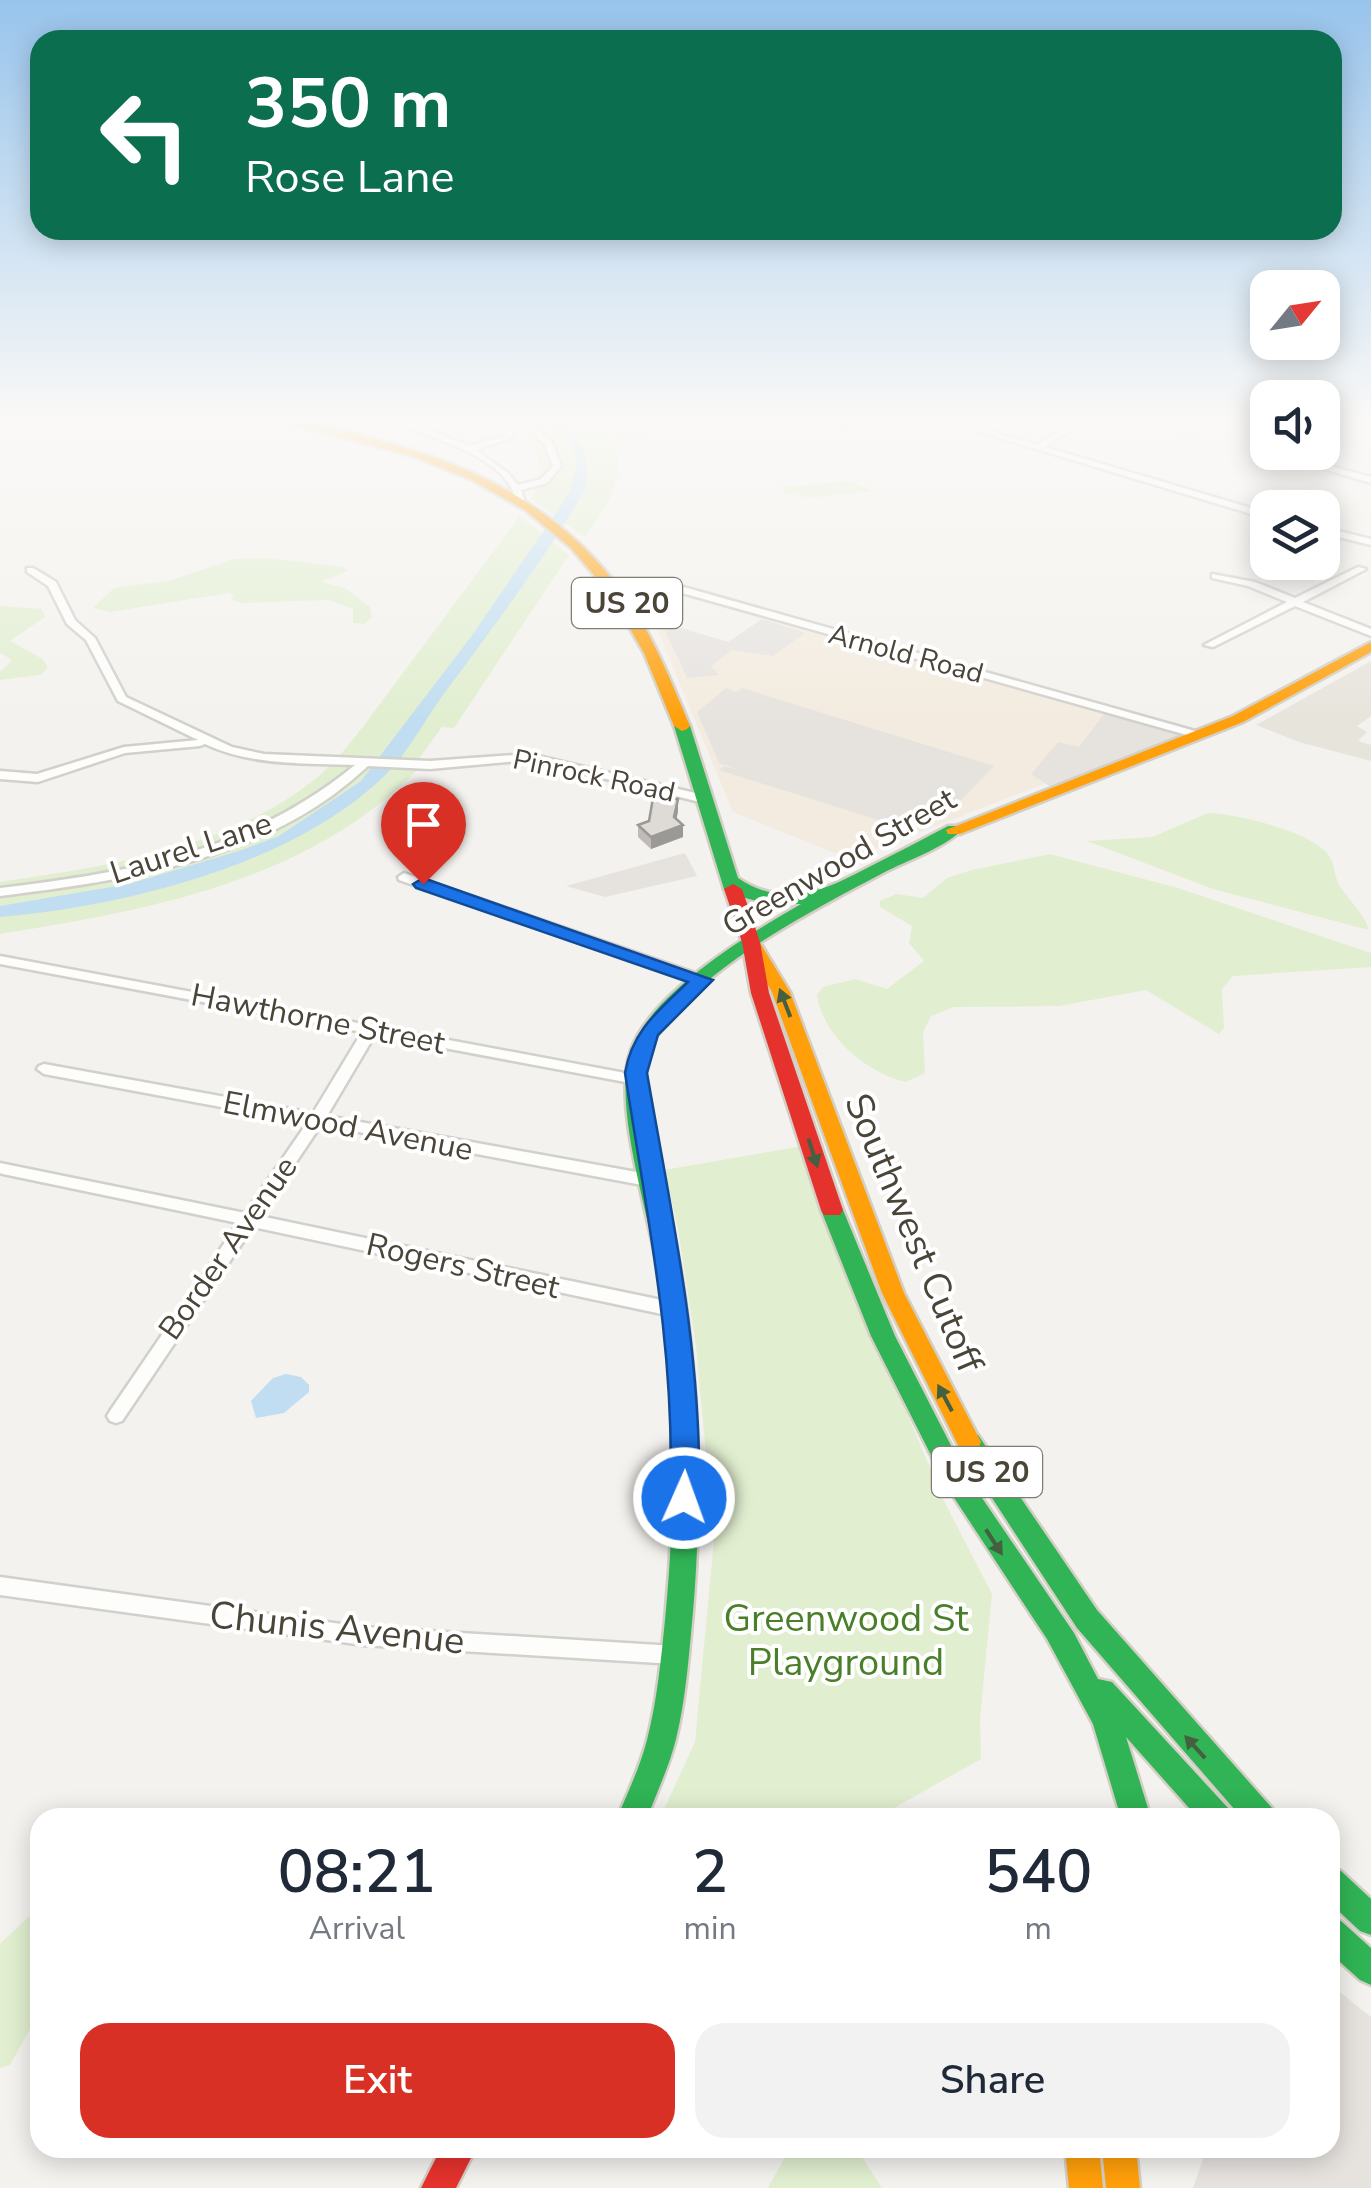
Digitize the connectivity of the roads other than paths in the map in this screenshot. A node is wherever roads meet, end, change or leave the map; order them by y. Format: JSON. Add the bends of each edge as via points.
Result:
{"nodes":[{"id":1,"x":549,"y":520,"type":"edge"},
{"id":2,"x":1340,"y":534,"type":"edge"},
{"id":3,"x":1371,"y":542,"type":"edge"},
{"id":4,"x":1360,"y":569,"type":"dead end"},
{"id":5,"x":30,"y":570,"type":"dead end"},
{"id":6,"x":1215,"y":576,"type":"dead end"},
{"id":7,"x":613,"y":582,"type":"junction"},
{"id":8,"x":1294,"y":603,"type":"junction"},
{"id":9,"x":1371,"y":632,"type":"edge"},
{"id":10,"x":1209,"y":644,"type":"dead end"},
{"id":11,"x":1371,"y":646,"type":"edge"},
{"id":12,"x":1198,"y":735,"type":"junction"},
{"id":13,"x":210,"y":743,"type":"junction"},
{"id":14,"x":369,"y":762,"type":"junction"},
{"id":15,"x":0,"y":775,"type":"edge"},
{"id":16,"x":704,"y":799,"type":"junction"},
{"id":17,"x":404,"y":877,"type":"dead end"},
{"id":18,"x":732,"y":885,"type":"junction"},
{"id":19,"x":0,"y":892,"type":"edge"},
{"id":20,"x":835,"y":892,"type":"junction"},
{"id":21,"x":751,"y":942,"type":"junction"},
{"id":22,"x":0,"y":960,"type":"edge"},
{"id":23,"x":702,"y":980,"type":"junction"},
{"id":24,"x":371,"y":1029,"type":"junction"},
{"id":25,"x":44,"y":1069,"type":"dead end"},
{"id":26,"x":636,"y":1078,"type":"junction"},
{"id":27,"x":318,"y":1118,"type":"junction"},
{"id":28,"x":2,"y":1168,"type":"dead end"},
{"id":29,"x":653,"y":1181,"type":"junction"},
{"id":30,"x":250,"y":1219,"type":"junction"},
{"id":31,"x":676,"y":1310,"type":"junction"},
{"id":32,"x":116,"y":1416,"type":"dead end"},
{"id":33,"x":0,"y":1586,"type":"edge"},
{"id":34,"x":1057,"y":1632,"type":"junction"},
{"id":35,"x":675,"y":1655,"type":"junction"},
{"id":36,"x":636,"y":1808,"type":"edge"},
{"id":37,"x":1134,"y":1808,"type":"edge"},
{"id":38,"x":1209,"y":1808,"type":"edge"},
{"id":39,"x":1252,"y":1808,"type":"edge"},
{"id":40,"x":1340,"y":1891,"type":"edge"},
{"id":41,"x":1371,"y":1920,"type":"edge"},
{"id":42,"x":1340,"y":1941,"type":"edge"},
{"id":43,"x":1371,"y":1969,"type":"edge"},
{"id":44,"x":454,"y":2158,"type":"edge"},
{"id":45,"x":1083,"y":2158,"type":"edge"},
{"id":46,"x":1120,"y":2158,"type":"edge"},
{"id":47,"x":438,"y":2188,"type":"edge"},
{"id":48,"x":1086,"y":2188,"type":"edge"},
{"id":49,"x":1122,"y":2188,"type":"edge"}],
"edges":[{"from":1,"to":7,"type":"main road","number":"US 20"},
{"from":2,"to":3,"type":"street"},
{"from":4,"to":8,"type":"street"},
{"from":5,"to":13,"type":"street","name":"Pinrock Road","via":[[56,588],[70,622],[88,634],[122,699]]},
{"from":6,"to":8,"type":"street"},
{"from":7,"to":12,"type":"street","name":"Arnold Road","via":[[676,588]]},
{"from":7,"to":16,"type":"main road","name":"Southwest Cutoff","number":"US 20","via":[[672,699]]},
{"from":8,"to":9,"type":"street"},
{"from":8,"to":10,"type":"street"},
{"from":11,"to":12,"type":"main road","name":"Greenwood Street"},
{"from":12,"to":20,"type":"main road","name":"Greenwood Street","via":[[981,816]]},
{"from":13,"to":14,"type":"street","name":"Pinrock Road","via":[[256,757]]},
{"from":13,"to":15,"type":"street","via":[[132,748],[32,779]]},
{"from":14,"to":16,"type":"street","name":"Pinrock Road","via":[[528,757]]},
{"from":14,"to":19,"type":"street","name":"Laurel Lane","via":[[312,804],[249,836],[162,865]]},
{"from":16,"to":18,"type":"main road","name":"Southwest Cutoff","number":"US 20"},
{"from":17,"to":23,"type":"street"},
{"from":18,"to":20,"type":"main road","via":[[770,903]]},
{"from":18,"to":21,"type":"main road","name":"Southwest Cutoff","number":"US 20"},
{"from":20,"to":21,"type":"main road","name":"Greenwood Street"},
{"from":21,"to":23,"type":"main road","name":"Greenwood Street"},
{"from":21,"to":34,"type":"main road","name":"Southwest Cutoff","number":"US 20","one_way":true,"via":[[760,993],[869,1306],[956,1480]]},
{"from":39,"to":21,"type":"main road","name":"Southwest Cutoff","number":"US 20","one_way":true,"via":[[1087,1619],[968,1439],[893,1294],[781,992]]},
{"from":22,"to":24,"type":"street","name":"Hawthorne Street"},
{"from":23,"to":26,"type":"main road","name":"Greenwood Street","via":[[650,1030]]},
{"from":24,"to":26,"type":"street","name":"Hawthorne Street"},
{"from":24,"to":27,"type":"street","name":"Border Avenue"},
{"from":25,"to":27,"type":"street","name":"Elmwood Avenue"},
{"from":26,"to":29,"type":"main road","name":"Greenwood Street"},
{"from":27,"to":29,"type":"street","name":"Elmwood Avenue"},
{"from":27,"to":30,"type":"street","name":"Border Avenue"},
{"from":28,"to":30,"type":"street","name":"Rogers Street"},
{"from":29,"to":31,"type":"main road","name":"Greenwood Street"},
{"from":30,"to":31,"type":"street","name":"Rogers Street"},
{"from":30,"to":32,"type":"street","name":"Border Avenue"},
{"from":31,"to":35,"type":"main road","name":"Greenwood Street","via":[[687,1414]]},
{"from":33,"to":35,"type":"street","name":"Chunis Avenue","via":[[363,1636]]},
{"from":34,"to":37,"type":"main road","via":[[1103,1706]]},
{"from":34,"to":38,"type":"main road","name":"Southwest Cutoff","number":"US 20"},
{"from":35,"to":36,"type":"main road","name":"Greenwood Street","via":[[658,1753]]},
{"from":40,"to":41,"type":"main road"},
{"from":42,"to":43,"type":"main road"},
{"from":44,"to":47,"type":"main road"},
{"from":45,"to":48,"type":"main road"},
{"from":46,"to":49,"type":"main road"}]}
